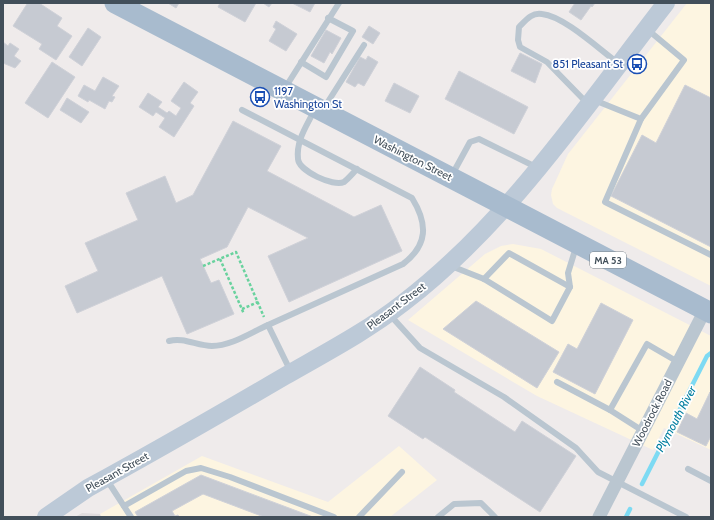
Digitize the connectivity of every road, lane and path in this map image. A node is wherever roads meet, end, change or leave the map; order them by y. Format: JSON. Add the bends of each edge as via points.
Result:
{"nodes":[{"id":1,"x":115,"y":3,"type":"edge"},
{"id":2,"x":338,"y":3,"type":"edge"},
{"id":3,"x":666,"y":3,"type":"edge"},
{"id":4,"x":328,"y":18,"type":"junction"},
{"id":5,"x":646,"y":29,"type":"junction"},
{"id":6,"x":364,"y":45,"type":"dead end"},
{"id":7,"x":301,"y":62,"type":"junction"},
{"id":8,"x":619,"y":64,"type":"junction"},
{"id":9,"x":284,"y":91,"type":"junction"},
{"id":10,"x":592,"y":103,"type":"junction"},
{"id":11,"x":319,"y":109,"type":"junction"},
{"id":12,"x":242,"y":110,"type":"dead end"},
{"id":13,"x":641,"y":119,"type":"junction"},
{"id":14,"x":299,"y":139,"type":"junction"},
{"id":15,"x":538,"y":168,"type":"junction"},
{"id":16,"x":357,"y":169,"type":"junction"},
{"id":17,"x":450,"y":178,"type":"junction"},
{"id":18,"x":506,"y":207,"type":"junction"},
{"id":19,"x":578,"y":244,"type":"junction"},
{"id":20,"x":711,"y":255,"type":"edge"},
{"id":21,"x":220,"y":258,"type":"junction"},
{"id":22,"x":448,"y":265,"type":"junction"},
{"id":23,"x":203,"y":266,"type":"dead end"},
{"id":24,"x":484,"y":279,"type":"junction"},
{"id":25,"x":570,"y":287,"type":"junction"},
{"id":26,"x":258,"y":302,"type":"junction"},
{"id":27,"x":242,"y":309,"type":"junction"},
{"id":28,"x":708,"y":309,"type":"edge"},
{"id":29,"x":244,"y":314,"type":"dead end"},
{"id":30,"x":388,"y":314,"type":"junction"},
{"id":31,"x":268,"y":325,"type":"junction"},
{"id":32,"x":169,"y":341,"type":"dead end"},
{"id":33,"x":679,"y":362,"type":"junction"},
{"id":34,"x":291,"y":372,"type":"junction"},
{"id":35,"x":557,"y":382,"type":"dead end"},
{"id":36,"x":610,"y":410,"type":"junction"},
{"id":37,"x":643,"y":431,"type":"junction"},
{"id":38,"x":688,"y":469,"type":"dead end"},
{"id":39,"x":402,"y":472,"type":"dead end"},
{"id":40,"x":106,"y":478,"type":"junction"},
{"id":41,"x":618,"y":481,"type":"junction"},
{"id":42,"x":711,"y":481,"type":"edge"},
{"id":43,"x":124,"y":506,"type":"junction"},
{"id":44,"x":46,"y":517,"type":"edge"},
{"id":45,"x":131,"y":517,"type":"edge"},
{"id":46,"x":334,"y":517,"type":"edge"},
{"id":47,"x":360,"y":517,"type":"edge"},
{"id":48,"x":438,"y":517,"type":"edge"},
{"id":49,"x":495,"y":517,"type":"edge"},
{"id":50,"x":599,"y":517,"type":"edge"},
{"id":51,"x":686,"y":517,"type":"edge"}],
"edges":[{"from":1,"to":9,"type":"main road","name":"Washington Street","number":"MA 53"},
{"from":2,"to":4,"type":"lane"},
{"from":3,"to":5,"type":"main road","name":"Pleasant Street"},
{"from":4,"to":7,"type":"lane"},
{"from":4,"to":7,"type":"lane","via":[[353,32],[326,77]]},
{"from":5,"to":8,"type":"main road","name":"Pleasant Street"},
{"from":5,"to":13,"type":"lane","via":[[684,60]]},
{"from":6,"to":11,"type":"lane"},
{"from":7,"to":9,"type":"lane"},
{"from":8,"to":10,"type":"main road","name":"Pleasant Street"},
{"from":8,"to":10,"type":"lane","via":[[559,19],[542,13],[531,16],[519,27],[520,47],[547,62]]},
{"from":9,"to":11,"type":"main road","name":"Washington Street","number":"MA 53"},
{"from":10,"to":13,"type":"lane"},
{"from":10,"to":15,"type":"main road","name":"Pleasant Street"},
{"from":11,"to":14,"type":"lane"},
{"from":11,"to":17,"type":"main road","name":"Washington Street","number":"MA 53"},
{"from":12,"to":14,"type":"lane"},
{"from":13,"to":20,"type":"lane","via":[[605,202]]},
{"from":14,"to":16,"type":"lane"},
{"from":14,"to":16,"type":"lane","via":[[298,161],[302,168],[332,184],[343,182]]},
{"from":15,"to":17,"type":"lane","via":[[479,139],[470,142]]},
{"from":15,"to":18,"type":"main road","name":"Pleasant Street"},
{"from":16,"to":31,"type":"lane","via":[[412,198],[424,228],[422,243],[415,255],[403,264]]},
{"from":17,"to":18,"type":"main road","name":"Washington Street","number":"MA 53"},
{"from":18,"to":19,"type":"main road","name":"Washington Street","number":"MA 53"},
{"from":18,"to":22,"type":"main road","name":"Pleasant Street"},
{"from":19,"to":25,"type":"lane","via":[[568,273]]},
{"from":19,"to":28,"type":"main road","name":"Washington Street","number":"MA 53"},
{"from":21,"to":23,"type":"path"},
{"from":21,"to":26,"type":"path","via":[[236,252]]},
{"from":21,"to":27,"type":"path"},
{"from":22,"to":24,"type":"lane"},
{"from":22,"to":30,"type":"main road","name":"Pleasant Street"},
{"from":24,"to":25,"type":"lane","via":[[509,253]]},
{"from":24,"to":25,"type":"lane","via":[[552,321]]},
{"from":26,"to":27,"type":"path"},
{"from":26,"to":31,"type":"path"},
{"from":27,"to":29,"type":"path"},
{"from":28,"to":33,"type":"street","name":"Woodrock Road"},
{"from":30,"to":34,"type":"main road","name":"Pleasant Street"},
{"from":30,"to":41,"type":"lane","via":[[420,348],[504,397],[576,448],[598,472]]},
{"from":31,"to":32,"type":"lane","via":[[227,344],[211,346],[178,338]]},
{"from":31,"to":34,"type":"lane"},
{"from":33,"to":36,"type":"lane","via":[[647,344]]},
{"from":33,"to":37,"type":"street","name":"Woodrock Road"},
{"from":34,"to":40,"type":"main road","name":"Pleasant Street"},
{"from":35,"to":36,"type":"lane"},
{"from":36,"to":37,"type":"lane"},
{"from":37,"to":41,"type":"street","name":"Woodrock Road"},
{"from":38,"to":42,"type":"lane"},
{"from":39,"to":47,"type":"lane"},
{"from":40,"to":43,"type":"lane"},
{"from":40,"to":44,"type":"main road","name":"Pleasant Street"},
{"from":41,"to":50,"type":"street","name":"Woodrock Road"},
{"from":41,"to":51,"type":"lane"},
{"from":43,"to":45,"type":"lane"},
{"from":43,"to":46,"type":"lane","via":[[186,471],[201,468],[230,476]]},
{"from":48,"to":49,"type":"lane","via":[[454,504],[481,502]]}]}
